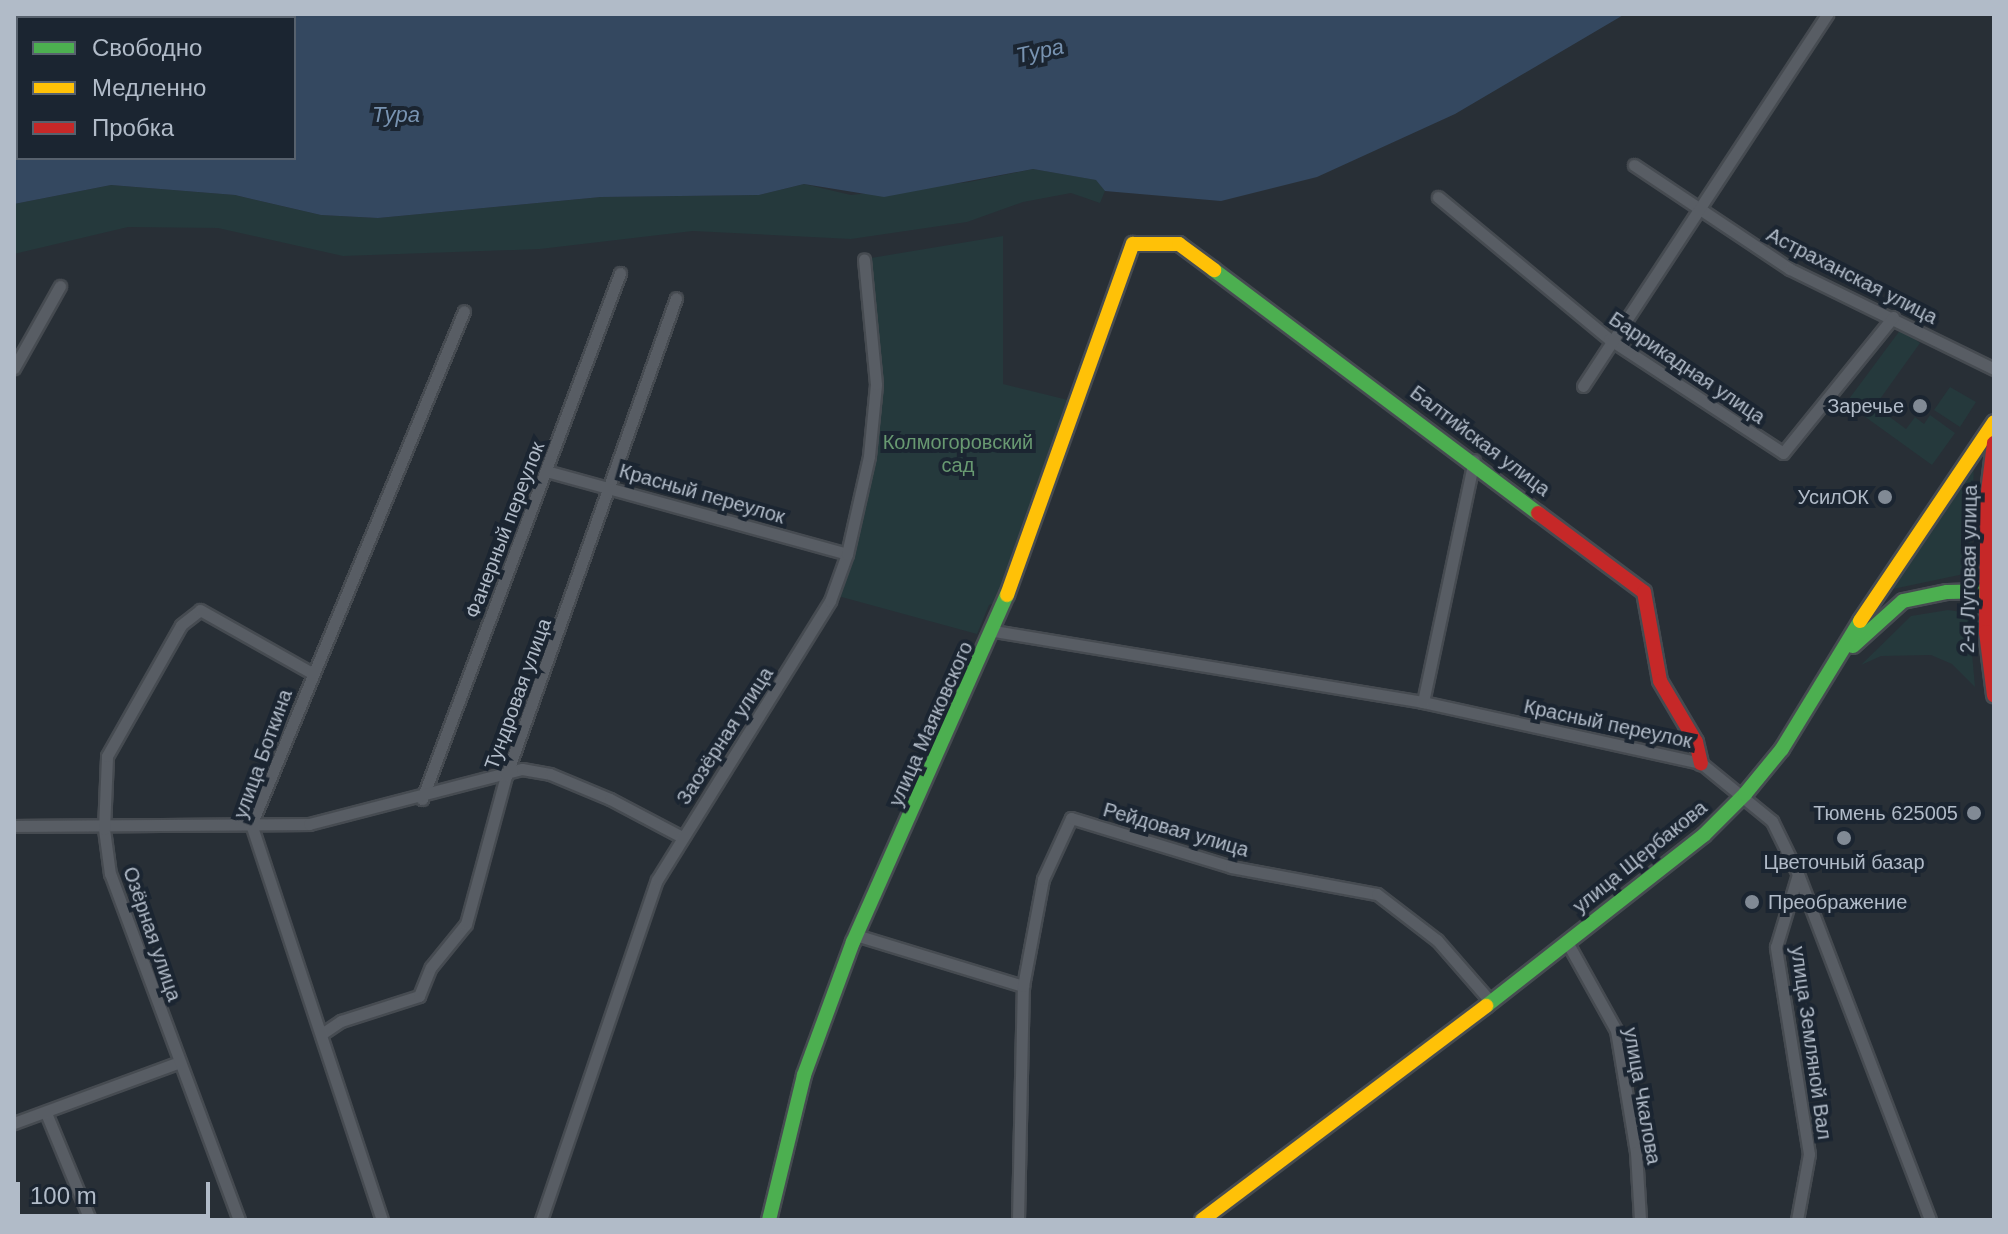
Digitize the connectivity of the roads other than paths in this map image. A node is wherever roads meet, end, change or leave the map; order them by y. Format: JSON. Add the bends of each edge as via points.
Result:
{"nodes":[{"id":1,"x":1827,"y":14,"type":"edge"},
{"id":2,"x":1634,"y":165,"type":"dead end"},
{"id":3,"x":1438,"y":197,"type":"dead end"},
{"id":4,"x":1696,"y":210,"type":"junction"},
{"id":5,"x":1133,"y":244,"type":"joint"},
{"id":6,"x":864,"y":260,"type":"dead end"},
{"id":7,"x":620,"y":273,"type":"dead end"},
{"id":8,"x":60,"y":286,"type":"dead end"},
{"id":9,"x":676,"y":298,"type":"dead end"},
{"id":10,"x":464,"y":311,"type":"dead end"},
{"id":11,"x":1893,"y":317,"type":"junction"},
{"id":12,"x":1609,"y":339,"type":"junction"},
{"id":13,"x":14,"y":368,"type":"edge"},
{"id":14,"x":1994,"y":369,"type":"edge"},
{"id":15,"x":1583,"y":386,"type":"dead end"},
{"id":16,"x":1994,"y":422,"type":"edge"},
{"id":17,"x":1994,"y":443,"type":"edge"},
{"id":18,"x":1474,"y":460,"type":"junction"},
{"id":19,"x":546,"y":471,"type":"junction"},
{"id":20,"x":611,"y":486,"type":"junction"},
{"id":21,"x":847,"y":554,"type":"junction"},
{"id":22,"x":1990,"y":592,"type":"edge"},
{"id":23,"x":994,"y":631,"type":"junction"},
{"id":24,"x":1835,"y":667,"type":"junction"},
{"id":25,"x":312,"y":673,"type":"junction"},
{"id":26,"x":1994,"y":695,"type":"edge"},
{"id":27,"x":1423,"y":702,"type":"junction"},
{"id":28,"x":1701,"y":763,"type":"junction"},
{"id":29,"x":506,"y":776,"type":"junction"},
{"id":30,"x":1745,"y":794,"type":"junction"},
{"id":31,"x":422,"y":799,"type":"junction"},
{"id":32,"x":251,"y":825,"type":"junction"},
{"id":33,"x":14,"y":826,"type":"edge"},
{"id":34,"x":104,"y":829,"type":"junction"},
{"id":35,"x":680,"y":836,"type":"junction"},
{"id":36,"x":1798,"y":874,"type":"junction"},
{"id":37,"x":856,"y":935,"type":"junction"},
{"id":38,"x":1567,"y":942,"type":"junction"},
{"id":39,"x":1023,"y":986,"type":"junction"},
{"id":40,"x":1491,"y":1002,"type":"junction"},
{"id":41,"x":323,"y":1033,"type":"junction"},
{"id":42,"x":177,"y":1063,"type":"junction"},
{"id":43,"x":46,"y":1113,"type":"junction"},
{"id":44,"x":14,"y":1123,"type":"edge"},
{"id":45,"x":90,"y":1220,"type":"edge"},
{"id":46,"x":239,"y":1220,"type":"edge"},
{"id":47,"x":382,"y":1220,"type":"edge"},
{"id":48,"x":541,"y":1220,"type":"edge"},
{"id":49,"x":769,"y":1220,"type":"edge"},
{"id":50,"x":1018,"y":1220,"type":"edge"},
{"id":51,"x":1202,"y":1220,"type":"edge"},
{"id":52,"x":1640,"y":1220,"type":"edge"},
{"id":53,"x":1797,"y":1220,"type":"edge"},
{"id":54,"x":1930,"y":1220,"type":"edge"}],
"edges":[{"from":1,"to":4,"type":"street"},
{"from":2,"to":4,"type":"street","name":"Астраханская улица"},
{"from":3,"to":12,"type":"street","name":"Баррикадная улица"},
{"from":4,"to":11,"type":"street","name":"Астраханская улица","via":[[1790,269]]},
{"from":4,"to":12,"type":"street"},
{"from":5,"to":18,"type":"street","name":"Балтийская улица","via":[[1179,244]]},
{"from":5,"to":23,"type":"street","name":"улица Маяковского"},
{"from":6,"to":21,"type":"street","name":"Заозёрная улица","via":[[876,384],[869,456]]},
{"from":7,"to":19,"type":"street","name":"Фанерный переулок"},
{"from":8,"to":13,"type":"street"},
{"from":9,"to":20,"type":"street","name":"Тундровая улица"},
{"from":10,"to":25,"type":"street","name":"улица Боткина"},
{"from":11,"to":12,"type":"street","name":"Баррикадная улица","via":[[1783,453]]},
{"from":11,"to":14,"type":"street","name":"Астраханская улица"},
{"from":12,"to":15,"type":"street"},
{"from":16,"to":24,"type":"street","name":"улица Щербакова","via":[[1874,598]]},
{"from":17,"to":22,"type":"street","name":"2-я Луговая улица","via":[[1987,500]]},
{"from":18,"to":27,"type":"street"},
{"from":18,"to":28,"type":"street","name":"Балтийская улица","via":[[1644,592],[1660,681],[1696,742]]},
{"from":19,"to":20,"type":"street","name":"Красный переулок"},
{"from":19,"to":31,"type":"street","name":"Фанерный переулок"},
{"from":20,"to":21,"type":"street","name":"Красный переулок"},
{"from":20,"to":29,"type":"street","name":"Тундровая улица"},
{"from":21,"to":35,"type":"street","name":"Заозёрная улица","via":[[830,601],[771,702]]},
{"from":22,"to":24,"type":"street","via":[[1903,601]]},
{"from":22,"to":26,"type":"street","name":"2-я Луговая улица","via":[[1987,660]]},
{"from":23,"to":27,"type":"street","name":"Красный переулок"},
{"from":23,"to":37,"type":"street","name":"улица Маяковского"},
{"from":24,"to":30,"type":"street","name":"улица Щербакова","via":[[1782,749]]},
{"from":25,"to":32,"type":"street","name":"улица Боткина"},
{"from":25,"to":34,"type":"street","name":"Озёрная улица","via":[[200,610],[181,625],[107,756]]},
{"from":27,"to":28,"type":"street","name":"Красный переулок"},
{"from":28,"to":30,"type":"street","name":"Красный переулок"},
{"from":29,"to":31,"type":"street"},
{"from":29,"to":35,"type":"street","via":[[522,769],[550,774]]},
{"from":29,"to":41,"type":"street","name":"Тундровая улица","via":[[473,910],[461,935],[431,967],[419,996],[341,1021]]},
{"from":30,"to":36,"type":"street","name":"Красный переулок","via":[[1772,821]]},
{"from":30,"to":38,"type":"street","name":"улица Щербакова","via":[[1704,835]]},
{"from":31,"to":32,"type":"street","via":[[309,824]]},
{"from":32,"to":34,"type":"street"},
{"from":32,"to":41,"type":"street","name":"улица Боткина"},
{"from":33,"to":34,"type":"street"},
{"from":34,"to":42,"type":"street","name":"Озёрная улица","via":[[110,874]]},
{"from":35,"to":48,"type":"street","name":"Заозёрная улица","via":[[636,933]]},
{"from":36,"to":53,"type":"street","name":"улица Земляной Вал","via":[[1776,947],[1809,1154]]},
{"from":36,"to":54,"type":"street","name":"Красный переулок"},
{"from":37,"to":39,"type":"street"},
{"from":37,"to":49,"type":"street","name":"улица Маяковского","via":[[804,1075]]},
{"from":38,"to":40,"type":"street","name":"улица Щербакова"},
{"from":38,"to":52,"type":"street","name":"улица Чкалова","via":[[1616,1030],[1636,1152]]},
{"from":39,"to":40,"type":"street","name":"Рейдовая улица","via":[[1043,879],[1071,818],[1231,867],[1377,894],[1437,940]]},
{"from":39,"to":50,"type":"street","name":"Рейдовая улица"},
{"from":40,"to":51,"type":"street","name":"улица Щербакова"},
{"from":41,"to":47,"type":"street","name":"улица Боткина"},
{"from":42,"to":43,"type":"street"},
{"from":42,"to":46,"type":"street","name":"Озёрная улица"},
{"from":43,"to":44,"type":"street"},
{"from":43,"to":45,"type":"street"}]}
